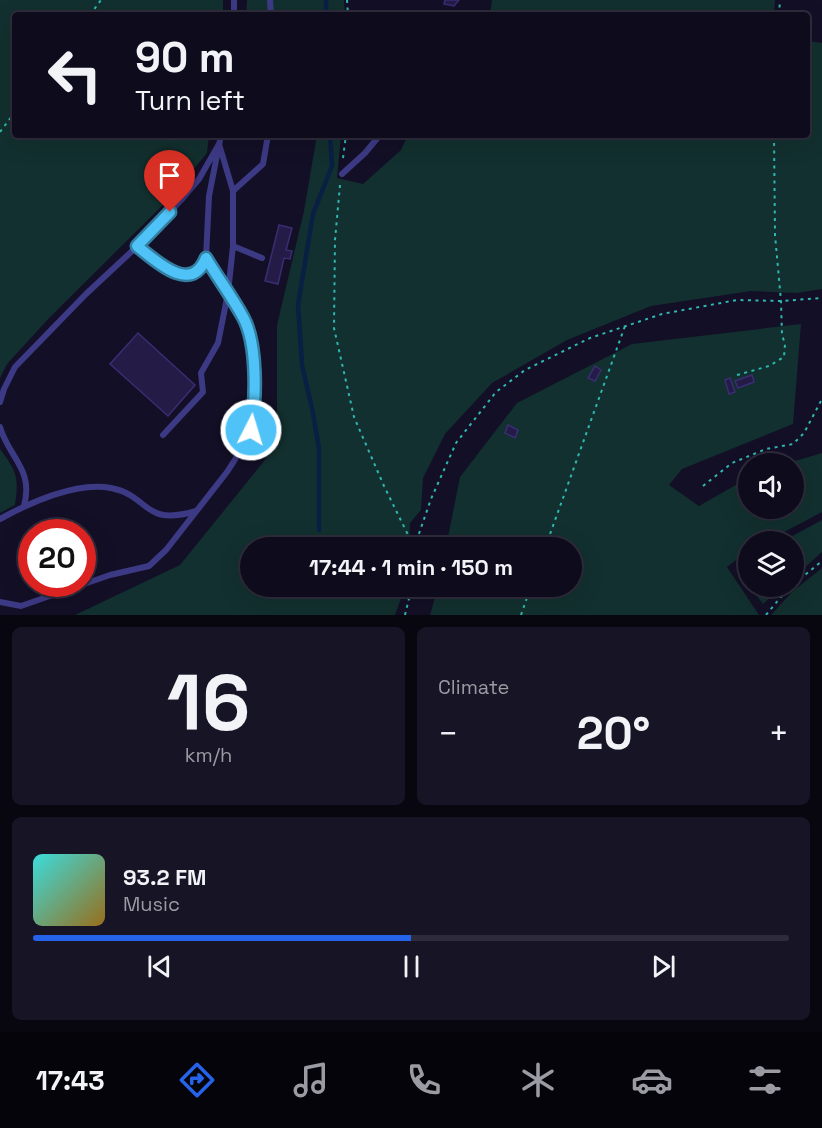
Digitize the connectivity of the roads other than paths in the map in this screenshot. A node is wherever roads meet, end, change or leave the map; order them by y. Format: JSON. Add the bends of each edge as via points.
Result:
{"nodes":[{"id":1,"x":220,"y":138,"type":"edge"},
{"id":2,"x":267,"y":138,"type":"edge"},
{"id":3,"x":378,"y":138,"type":"edge"},
{"id":4,"x":219,"y":144,"type":"junction"},
{"id":5,"x":342,"y":174,"type":"road end"},
{"id":6,"x":233,"y":190,"type":"junction"},
{"id":7,"x":137,"y":246,"type":"junction"},
{"id":8,"x":233,"y":246,"type":"junction"},
{"id":9,"x":206,"y":258,"type":"junction"},
{"id":10,"x":262,"y":258,"type":"dead end"},
{"id":11,"x":228,"y":293,"type":"junction"},
{"id":12,"x":0,"y":402,"type":"edge"},
{"id":13,"x":0,"y":427,"type":"edge"},
{"id":14,"x":164,"y":435,"type":"dead end"},
{"id":15,"x":24,"y":506,"type":"junction"},
{"id":16,"x":197,"y":511,"type":"junction"},
{"id":17,"x":0,"y":519,"type":"edge"},
{"id":18,"x":0,"y":602,"type":"edge"}],
"edges":[{"from":1,"to":4,"type":"lane"},
{"from":2,"to":6,"type":"lane","via":[[263,164]]},
{"from":3,"to":5,"type":"lane"},
{"from":4,"to":6,"type":"lane"},
{"from":4,"to":7,"type":"lane","via":[[199,179]]},
{"from":4,"to":9,"type":"lane","via":[[209,196]]},
{"from":6,"to":8,"type":"lane"},
{"from":7,"to":9,"type":"lane","via":[[170,271],[183,275],[195,272]]},
{"from":7,"to":12,"type":"lane","via":[[15,367]]},
{"from":8,"to":10,"type":"lane"},
{"from":8,"to":11,"type":"lane"},
{"from":9,"to":11,"type":"lane"},
{"from":11,"to":14,"type":"lane","via":[[218,343],[201,373],[203,392]]},
{"from":11,"to":16,"type":"lane","via":[[244,318],[253,344],[254,414],[245,444]]},
{"from":13,"to":15,"type":"lane","via":[[26,480]]},
{"from":15,"to":16,"type":"lane","via":[[87,487],[111,488],[151,512],[168,517]]},
{"from":15,"to":17,"type":"lane"},
{"from":16,"to":18,"type":"lane","via":[[149,566],[110,575],[21,606]]}]}
